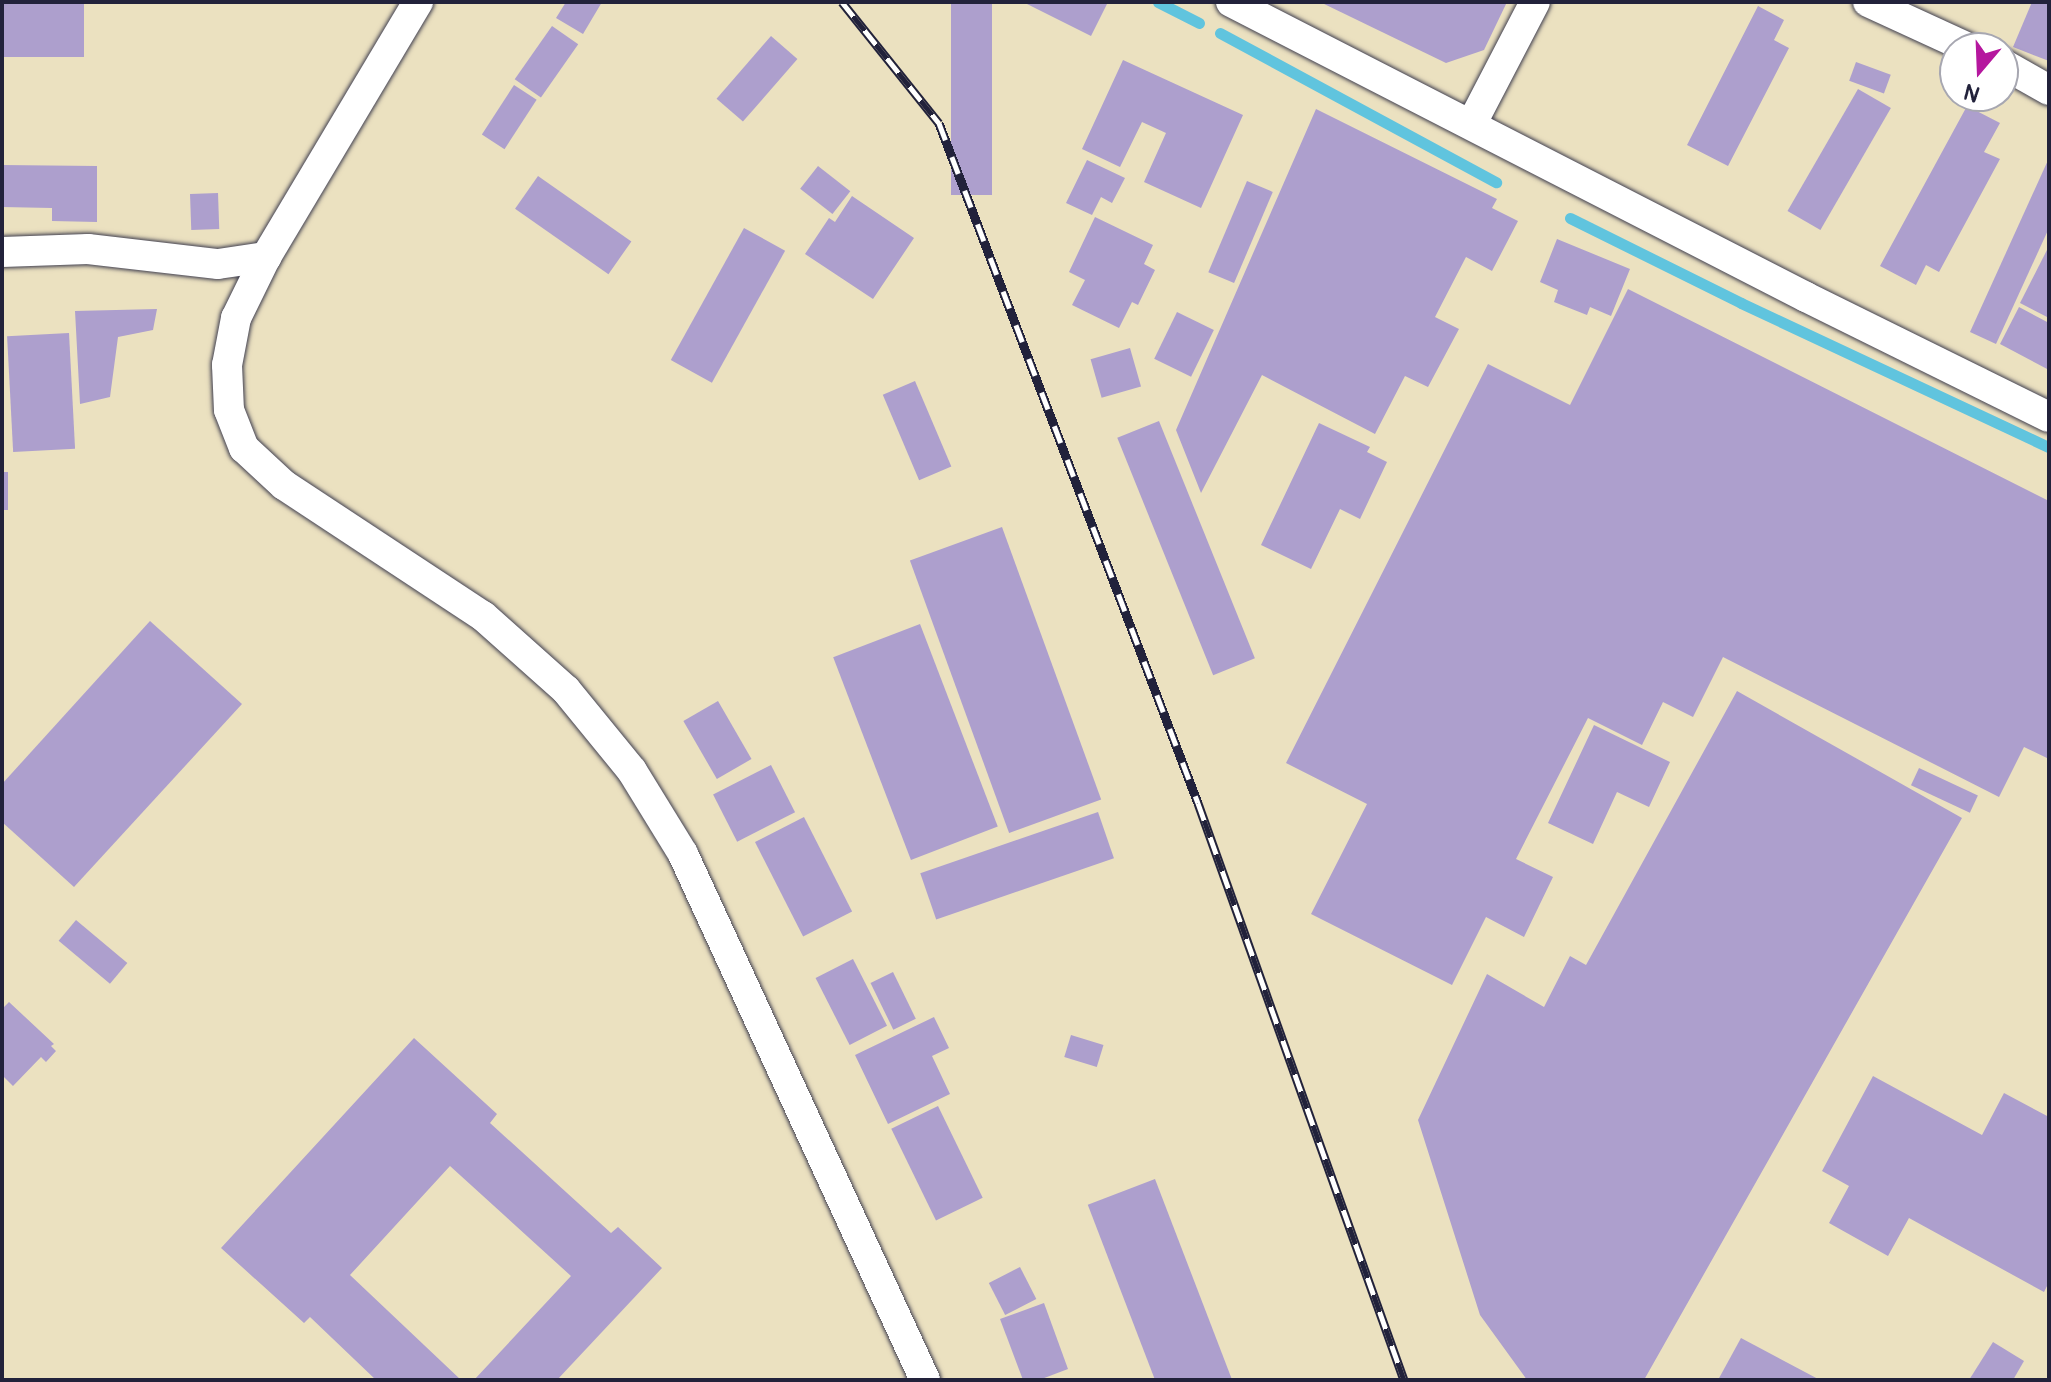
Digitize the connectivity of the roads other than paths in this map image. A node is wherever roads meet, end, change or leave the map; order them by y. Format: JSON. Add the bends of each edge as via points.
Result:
{"nodes":[{"id":1,"x":418,"y":2,"type":"edge"},
{"id":2,"x":1231,"y":2,"type":"edge"},
{"id":3,"x":1535,"y":2,"type":"edge"},
{"id":4,"x":1868,"y":2,"type":"edge"},
{"id":5,"x":1939,"y":35,"type":"edge"},
{"id":6,"x":2019,"y":73,"type":"edge"},
{"id":7,"x":2049,"y":90,"type":"edge"},
{"id":8,"x":1472,"y":123,"type":"junction"},
{"id":9,"x":2,"y":252,"type":"edge"},
{"id":10,"x":266,"y":257,"type":"junction"},
{"id":11,"x":2049,"y":417,"type":"edge"},
{"id":12,"x":925,"y":1380,"type":"edge"}],
"edges":[{"from":1,"to":10,"type":"street"},
{"from":2,"to":8,"type":"street"},
{"from":3,"to":8,"type":"street"},
{"from":4,"to":5,"type":"street"},
{"from":6,"to":7,"type":"street"},
{"from":8,"to":11,"type":"street"},
{"from":9,"to":10,"type":"street","via":[[88,249],[218,264]]},
{"from":10,"to":12,"type":"street","via":[[236,318],[227,365],[229,410],[244,448],[284,485],[483,616],[566,690],[632,771],[683,854]]}]}
